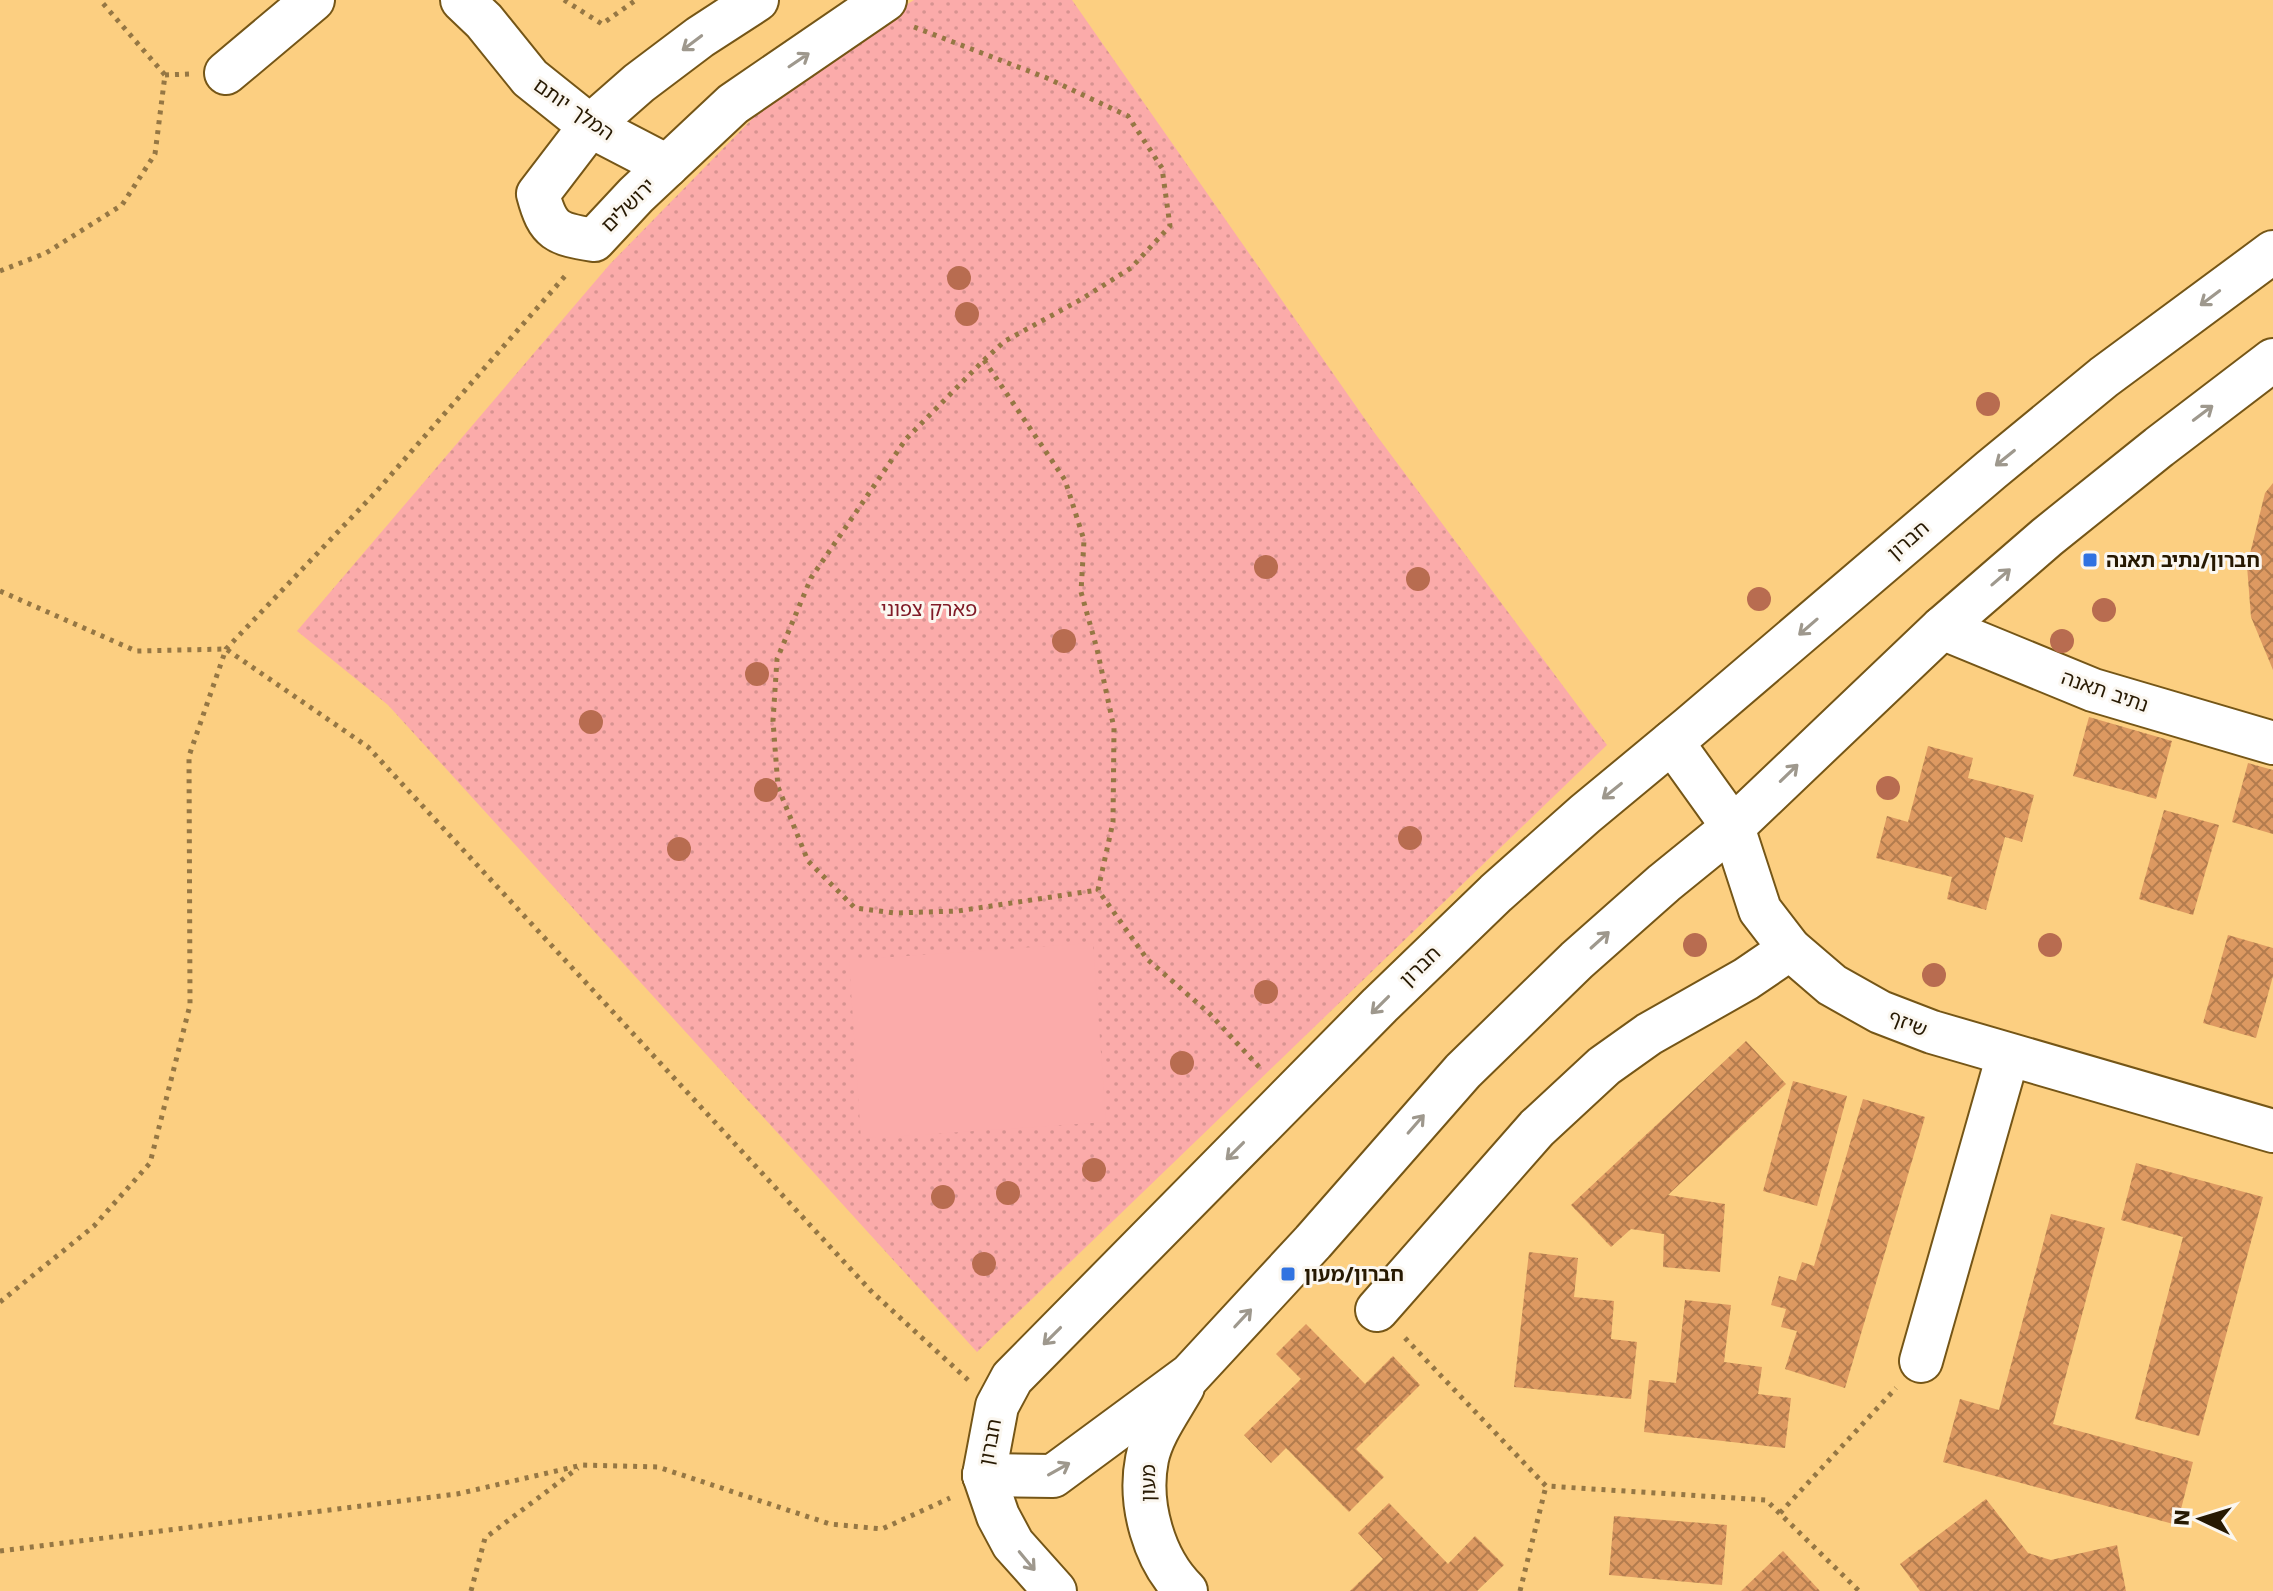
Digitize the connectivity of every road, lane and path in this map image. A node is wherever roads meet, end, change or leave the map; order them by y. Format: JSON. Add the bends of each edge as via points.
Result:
{"nodes":[{"id":1,"x":100,"y":0,"type":"edge"},
{"id":2,"x":313,"y":0,"type":"edge"},
{"id":3,"x":462,"y":0,"type":"edge"},
{"id":4,"x":564,"y":0,"type":"edge"},
{"id":5,"x":636,"y":0,"type":"edge"},
{"id":6,"x":757,"y":0,"type":"edge"},
{"id":7,"x":882,"y":3,"type":"edge"},
{"id":8,"x":226,"y":73,"type":"dead end"},
{"id":9,"x":590,"y":126,"type":"junction"},
{"id":10,"x":667,"y":166,"type":"junction"},
{"id":11,"x":594,"y":240,"type":"junction"},
{"id":12,"x":2273,"y":252,"type":"edge"},
{"id":13,"x":0,"y":271,"type":"edge"},
{"id":14,"x":984,"y":360,"type":"junction"},
{"id":15,"x":2273,"y":360,"type":"edge"},
{"id":16,"x":0,"y":591,"type":"edge"},
{"id":17,"x":1942,"y":628,"type":"junction"},
{"id":18,"x":226,"y":649,"type":"junction"},
{"id":19,"x":1672,"y":742,"type":"junction"},
{"id":20,"x":2273,"y":743,"type":"edge"},
{"id":21,"x":1733,"y":827,"type":"junction"},
{"id":22,"x":1098,"y":890,"type":"junction"},
{"id":23,"x":1790,"y":949,"type":"junction"},
{"id":24,"x":2008,"y":1055,"type":"junction"},
{"id":25,"x":1290,"y":1096,"type":"junction"},
{"id":26,"x":2273,"y":1131,"type":"edge"},
{"id":27,"x":0,"y":1302,"type":"edge"},
{"id":28,"x":1377,"y":1310,"type":"joint"},
{"id":29,"x":1921,"y":1361,"type":"joint"},
{"id":30,"x":1190,"y":1375,"type":"junction"},
{"id":31,"x":997,"y":1406,"type":"junction"},
{"id":32,"x":582,"y":1465,"type":"junction"},
{"id":33,"x":984,"y":1475,"type":"junction"},
{"id":34,"x":1546,"y":1486,"type":"junction"},
{"id":35,"x":1780,"y":1513,"type":"junction"},
{"id":36,"x":0,"y":1551,"type":"edge"},
{"id":37,"x":471,"y":1591,"type":"edge"},
{"id":38,"x":1055,"y":1591,"type":"edge"},
{"id":39,"x":1186,"y":1591,"type":"edge"},
{"id":40,"x":1520,"y":1591,"type":"edge"},
{"id":41,"x":1859,"y":1591,"type":"edge"}],
"edges":[{"from":1,"to":13,"type":"path","via":[[165,75],[155,154],[122,205],[46,253]]},
{"from":2,"to":8,"type":"street"},
{"from":3,"to":9,"type":"street","name":"המלך יותם","via":[[530,78]]},
{"from":4,"to":5,"type":"path","via":[[602,24]]},
{"from":6,"to":9,"type":"street","name":"ירושלים","one_way":true,"via":[[688,46]]},
{"from":10,"to":7,"type":"street","name":"ירושלים","one_way":true,"via":[[733,104]]},
{"from":7,"to":14,"type":"path","via":[[879,13],[1047,78],[1128,116],[1162,168],[1170,226],[1131,268],[1005,341]]},
{"from":9,"to":10,"type":"street","name":"המלך יותם"},
{"from":9,"to":11,"type":"street","name":"ירושלים","via":[[538,194],[544,218],[557,230]]},
{"from":10,"to":11,"type":"street","name":"ירושלים"},
{"from":11,"to":18,"type":"path","via":[[375,493]]},
{"from":12,"to":19,"type":"street","name":"חברון","one_way":true,"via":[[2104,377]]},
{"from":14,"to":22,"type":"path","via":[[1065,480],[1084,540],[1081,592],[1114,728],[1113,822]]},
{"from":14,"to":22,"type":"path","via":[[906,439],[811,578],[777,659],[773,721],[778,787],[808,861],[855,908],[958,911]]},
{"from":17,"to":15,"type":"street","name":"חברון","one_way":true,"via":[[2047,537]]},
{"from":16,"to":18,"type":"path","via":[[136,651]]},
{"from":17,"to":20,"type":"street","name":"נתיב תאנה","via":[[2093,690]]},
{"from":21,"to":17,"type":"street","name":"חברון","one_way":true},
{"from":18,"to":27,"type":"path","via":[[189,756],[190,1005],[150,1163],[94,1226]]},
{"from":18,"to":31,"type":"path","via":[[368,747],[871,1291]]},
{"from":19,"to":21,"type":"street","name":"שיזף"},
{"from":19,"to":25,"type":"street","name":"חברון","one_way":true,"via":[[1496,893]]},
{"from":21,"to":23,"type":"street","name":"שיזף","via":[[1760,910]]},
{"from":30,"to":21,"type":"street","name":"חברון","one_way":true,"via":[[1463,1071],[1577,960]]},
{"from":22,"to":25,"type":"path","via":[[1147,959]]},
{"from":23,"to":24,"type":"street","name":"שיזף","via":[[1832,985],[1880,1012]]},
{"from":23,"to":28,"type":"street","via":[[1604,1066],[1537,1128]]},
{"from":24,"to":26,"type":"street","name":"שיזף"},
{"from":24,"to":29,"type":"street"},
{"from":25,"to":31,"type":"street","name":"חברון","one_way":true,"via":[[1012,1378]]},
{"from":28,"to":34,"type":"path"},
{"from":29,"to":35,"type":"path"},
{"from":33,"to":30,"type":"street","name":"חברון","one_way":true,"via":[[1053,1476]]},
{"from":30,"to":39,"type":"street","name":"מעון","via":[[1147,1459],[1145,1493],[1160,1556]]},
{"from":31,"to":33,"type":"street","name":"חברון"},
{"from":32,"to":33,"type":"path","via":[[658,1467],[830,1524],[882,1529],[949,1499]]},
{"from":32,"to":36,"type":"path","via":[[457,1494]]},
{"from":32,"to":37,"type":"path","via":[[485,1538]]},
{"from":33,"to":38,"type":"street","one_way":true,"via":[[1013,1544]]},
{"from":34,"to":35,"type":"path","via":[[1766,1500]]},
{"from":34,"to":40,"type":"path"},
{"from":35,"to":41,"type":"path"}]}
